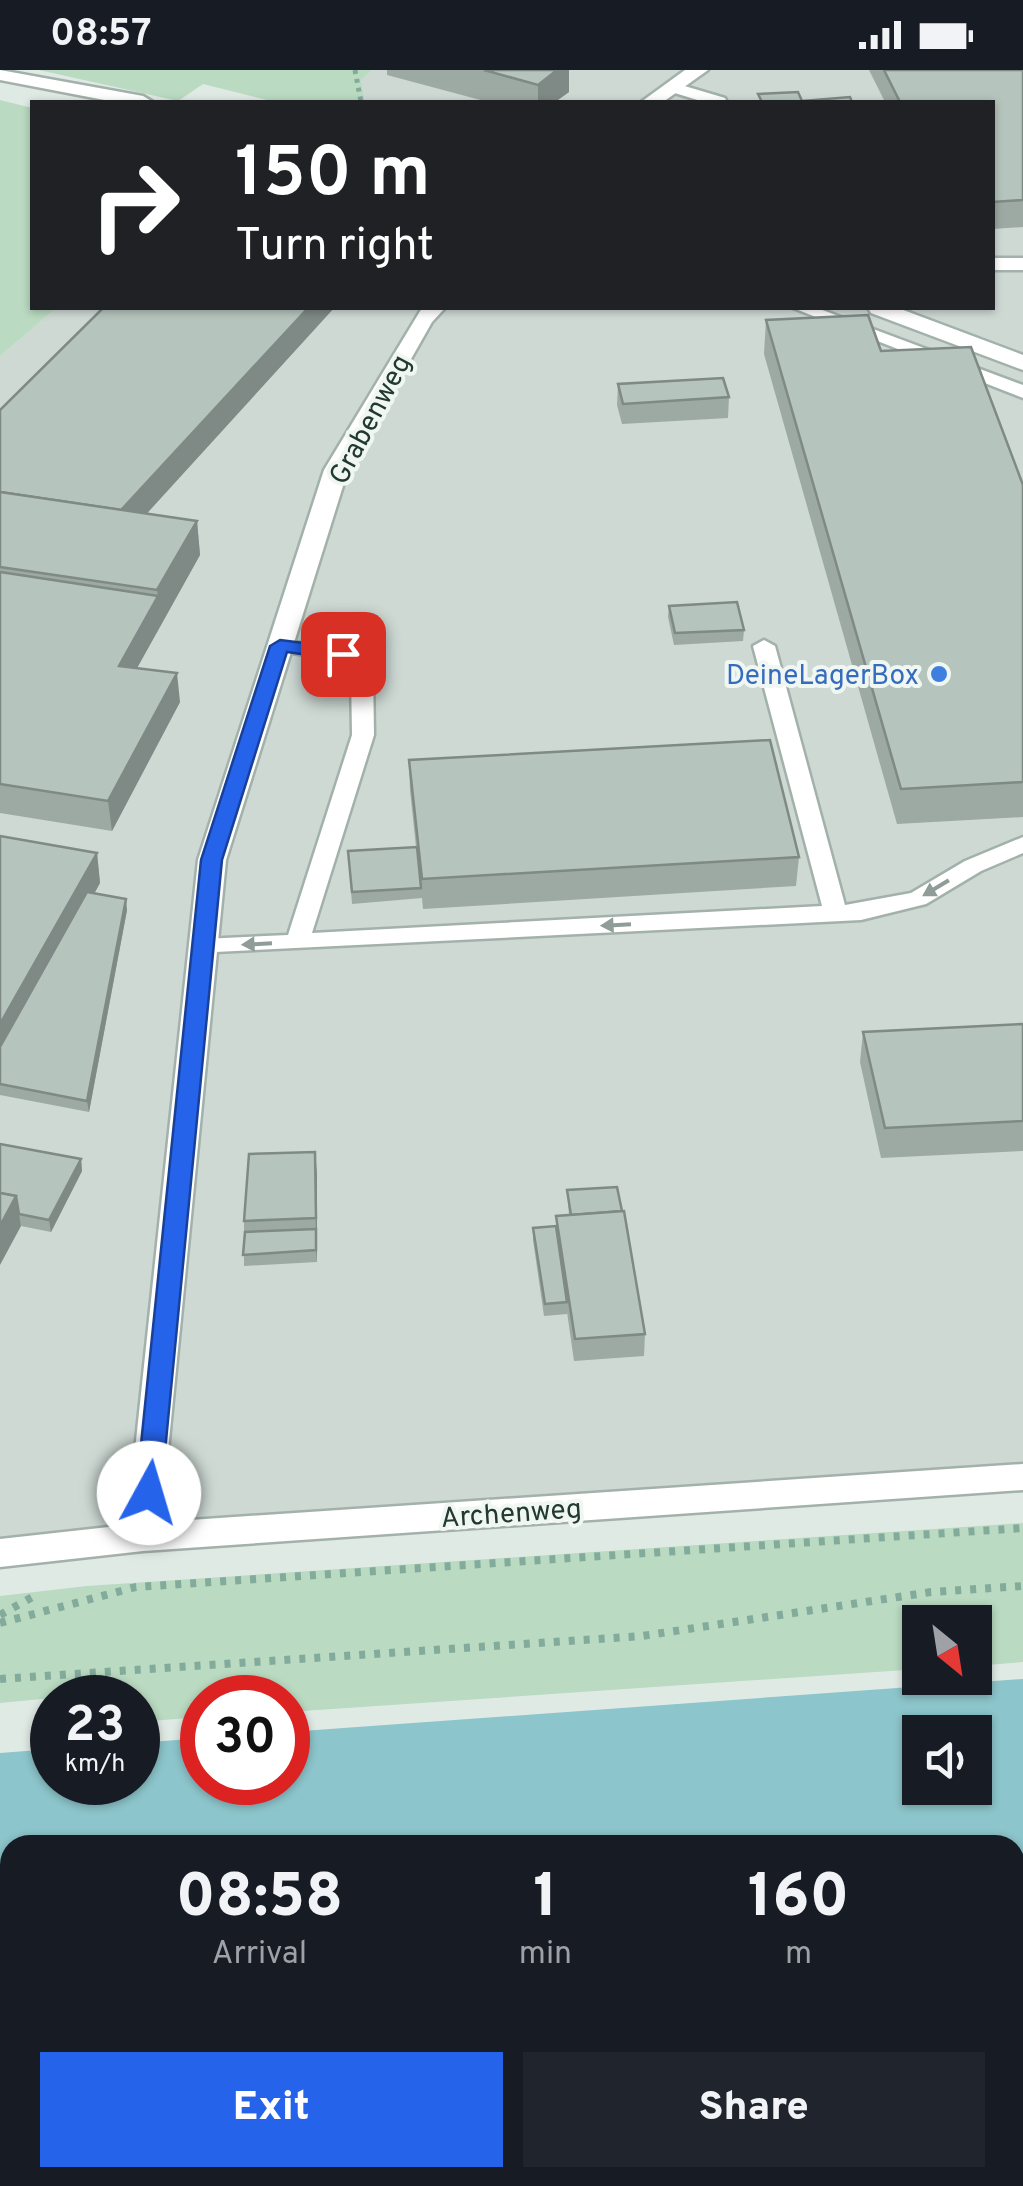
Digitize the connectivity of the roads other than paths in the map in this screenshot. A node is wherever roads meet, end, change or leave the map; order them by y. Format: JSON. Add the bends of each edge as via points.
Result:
{"nodes":[{"id":1,"x":698,"y":70,"type":"edge"},
{"id":2,"x":0,"y":74,"type":"edge"},
{"id":3,"x":671,"y":87,"type":"junction"},
{"id":4,"x":133,"y":100,"type":"edge"},
{"id":5,"x":654,"y":100,"type":"edge"},
{"id":6,"x":712,"y":100,"type":"edge"},
{"id":7,"x":995,"y":264,"type":"edge"},
{"id":8,"x":1023,"y":264,"type":"edge"},
{"id":9,"x":432,"y":310,"type":"edge"},
{"id":10,"x":807,"y":310,"type":"edge"},
{"id":11,"x":884,"y":310,"type":"edge"},
{"id":12,"x":1023,"y":363,"type":"edge"},
{"id":13,"x":1023,"y":392,"type":"edge"},
{"id":14,"x":280,"y":646,"type":"junction"},
{"id":15,"x":764,"y":646,"type":"dead end"},
{"id":16,"x":1023,"y":844,"type":"edge"},
{"id":17,"x":835,"y":913,"type":"junction"},
{"id":18,"x":298,"y":942,"type":"junction"},
{"id":19,"x":203,"y":947,"type":"junction"},
{"id":20,"x":1023,"y":1476,"type":"edge"},
{"id":21,"x":143,"y":1537,"type":"junction"},
{"id":22,"x":0,"y":1553,"type":"edge"}],
"edges":[{"from":1,"to":3,"type":"street"},
{"from":2,"to":4,"type":"street"},
{"from":3,"to":5,"type":"street"},
{"from":3,"to":6,"type":"lane"},
{"from":7,"to":8,"type":"street"},
{"from":9,"to":14,"type":"street","name":"Grabenweg","via":[[336,470]]},
{"from":10,"to":13,"type":"lane"},
{"from":11,"to":12,"type":"street"},
{"from":14,"to":18,"type":"lane","via":[[343,654],[362,672],[363,735]]},
{"from":14,"to":19,"type":"street","name":"Grabenweg","via":[[212,860]]},
{"from":15,"to":17,"type":"lane"},
{"from":16,"to":17,"type":"lane","one_way":true,"via":[[918,898]]},
{"from":17,"to":18,"type":"lane","one_way":true},
{"from":18,"to":19,"type":"lane","one_way":true},
{"from":19,"to":21,"type":"street","name":"Grabenweg"},
{"from":20,"to":21,"type":"street","name":"Archenweg"},
{"from":21,"to":22,"type":"street","name":"Archenweg"}]}
